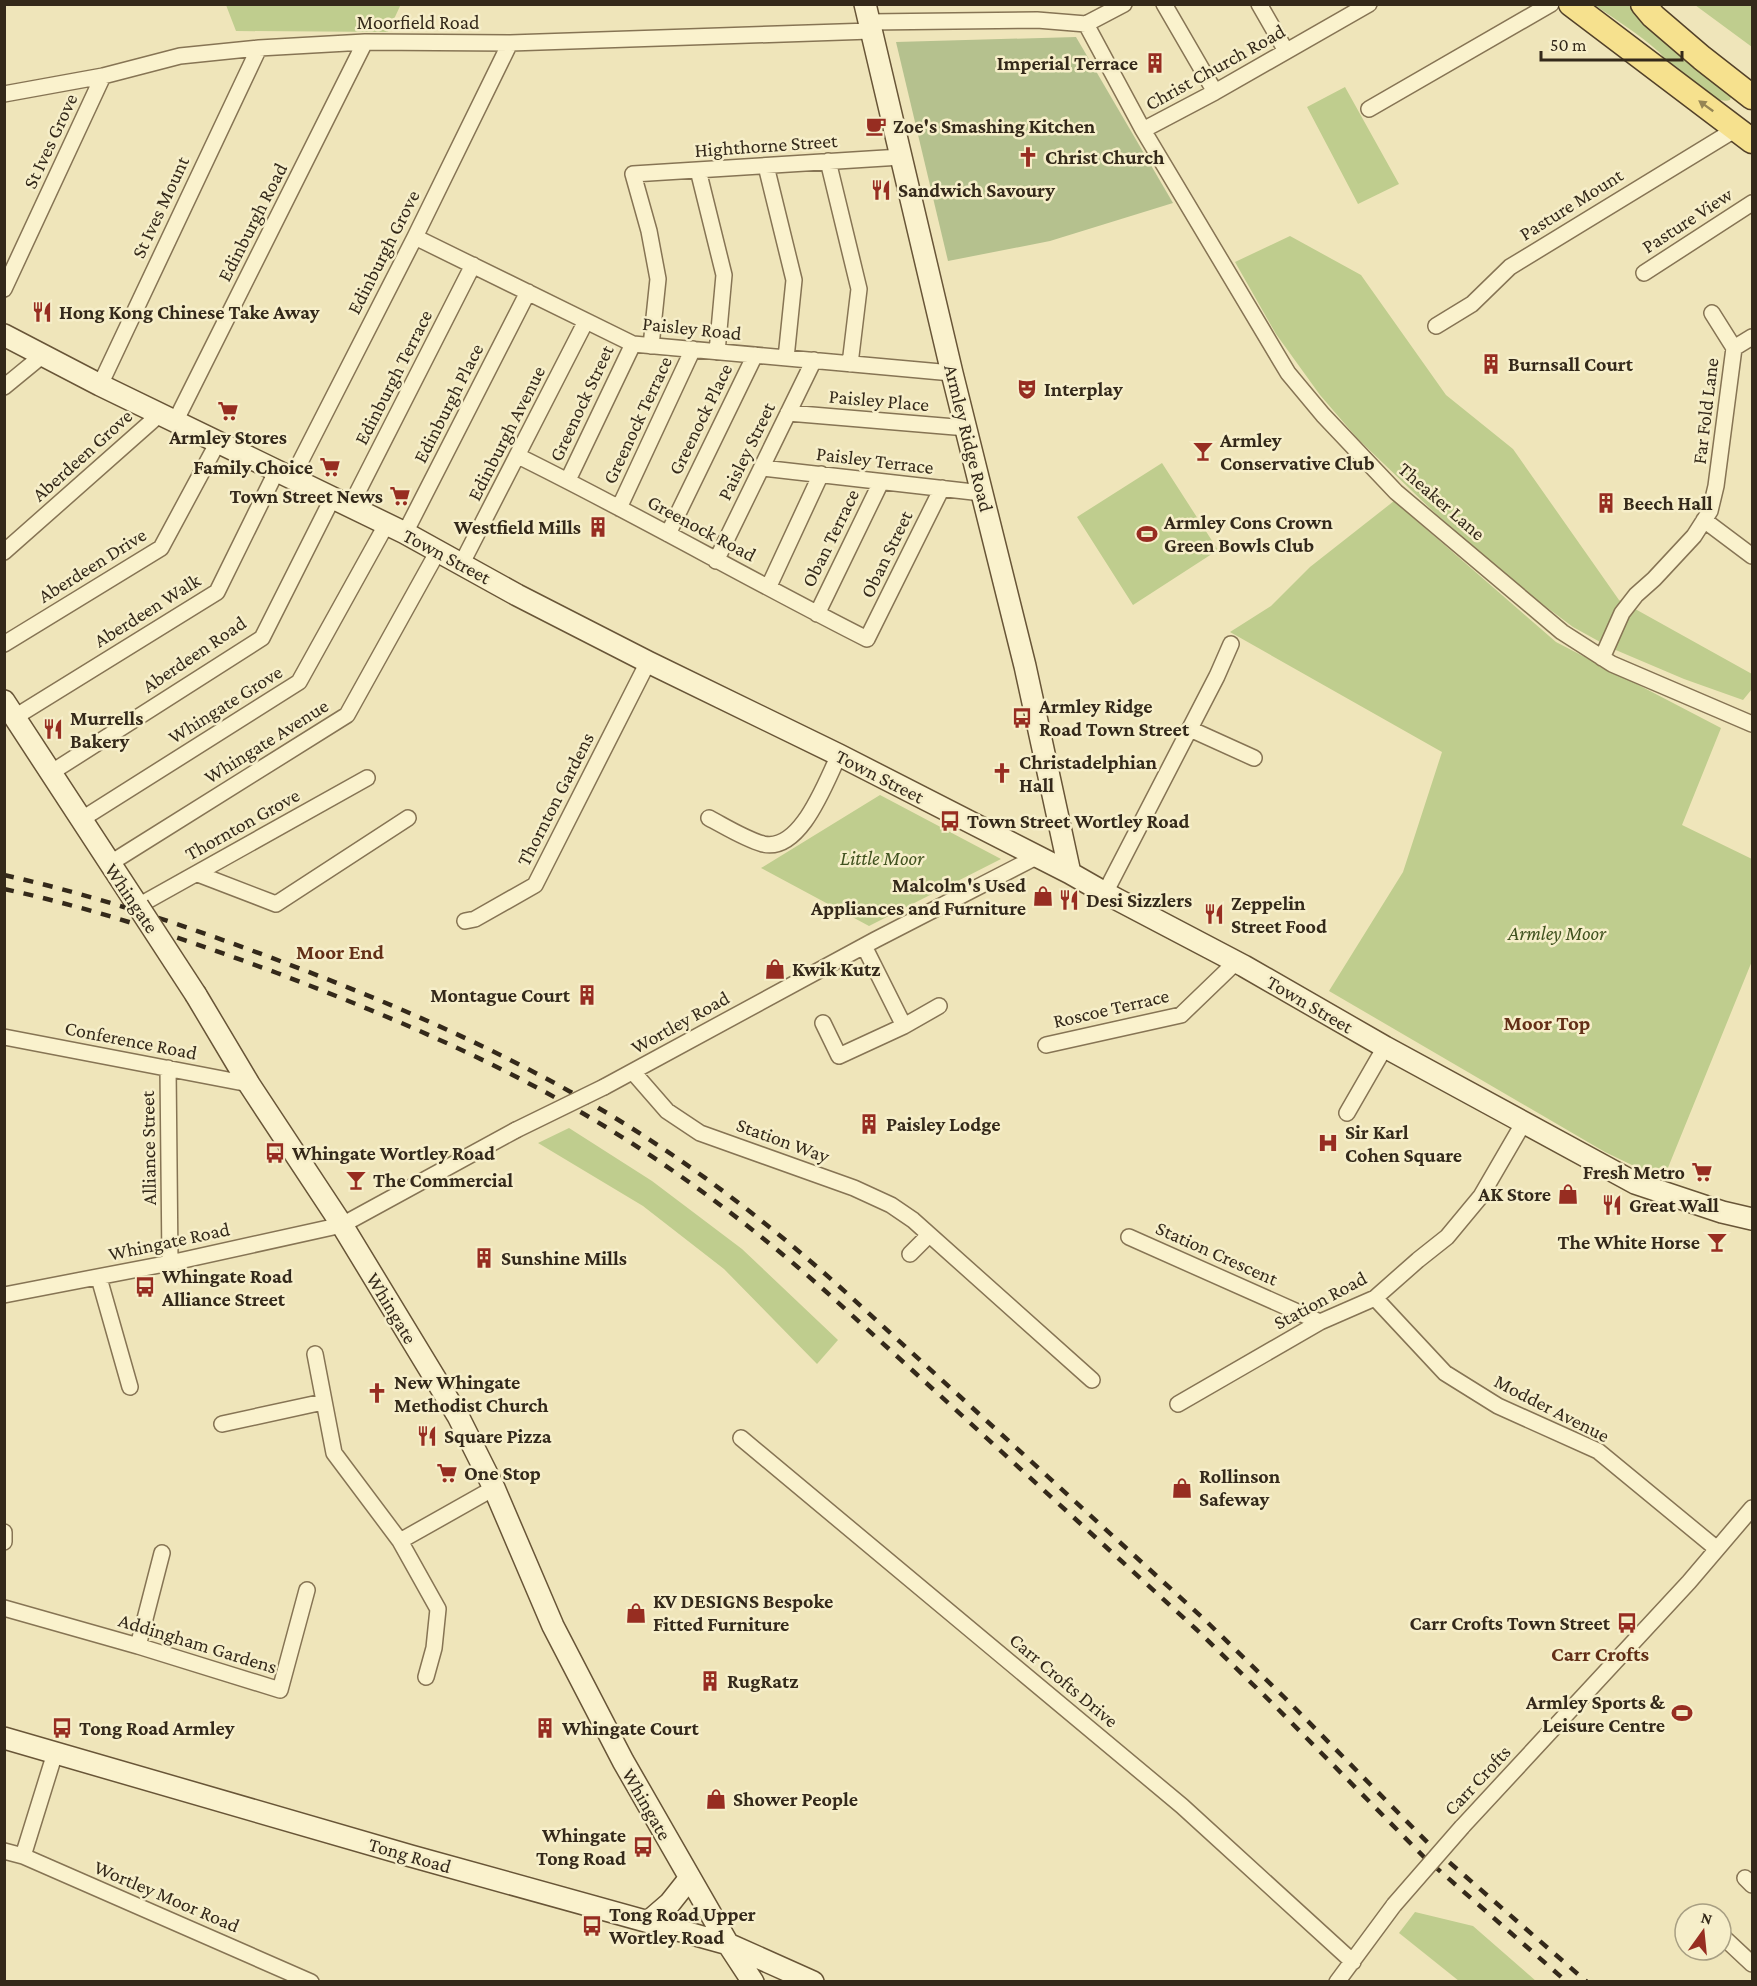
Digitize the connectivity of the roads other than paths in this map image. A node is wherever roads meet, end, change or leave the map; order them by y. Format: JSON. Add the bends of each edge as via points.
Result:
{"nodes":[{"id":1,"x":951,"y":4,"type":"edge"},
{"id":2,"x":1034,"y":4,"type":"edge"},
{"id":3,"x":1164,"y":4,"type":"edge"},
{"id":4,"x":1259,"y":4,"type":"edge"},
{"id":5,"x":1370,"y":4,"type":"edge"},
{"id":6,"x":1551,"y":4,"type":"edge"},
{"id":7,"x":1571,"y":4,"type":"edge"},
{"id":8,"x":1643,"y":4,"type":"edge"},
{"id":9,"x":1658,"y":4,"type":"edge"},
{"id":10,"x":1122,"y":5,"type":"edge"},
{"id":11,"x":868,"y":19,"type":"edge"},
{"id":12,"x":955,"y":20,"type":"junction"},
{"id":13,"x":1038,"y":20,"type":"junction"},
{"id":14,"x":1086,"y":24,"type":"junction"},
{"id":15,"x":365,"y":42,"type":"junction"},
{"id":16,"x":510,"y":43,"type":"junction"},
{"id":17,"x":259,"y":48,"type":"junction"},
{"id":18,"x":1286,"y":51,"type":"junction"},
{"id":19,"x":103,"y":76,"type":"junction"},
{"id":20,"x":1752,"y":77,"type":"edge"},
{"id":21,"x":1215,"y":93,"type":"junction"},
{"id":22,"x":4,"y":94,"type":"edge"},
{"id":23,"x":1752,"y":97,"type":"edge"},
{"id":24,"x":1369,"y":110,"type":"dead end"},
{"id":25,"x":1143,"y":130,"type":"junction"},
{"id":26,"x":1744,"y":135,"type":"edge"},
{"id":27,"x":901,"y":157,"type":"junction"},
{"id":28,"x":828,"y":161,"type":"junction"},
{"id":29,"x":766,"y":166,"type":"junction"},
{"id":30,"x":698,"y":170,"type":"junction"},
{"id":31,"x":1752,"y":203,"type":"edge"},
{"id":32,"x":415,"y":237,"type":"junction"},
{"id":33,"x":473,"y":265,"type":"junction"},
{"id":34,"x":1644,"y":273,"type":"dead end"},
{"id":35,"x":4,"y":288,"type":"edge"},
{"id":36,"x":528,"y":292,"type":"junction"},
{"id":37,"x":1712,"y":313,"type":"dead end"},
{"id":38,"x":586,"y":321,"type":"junction"},
{"id":39,"x":1436,"y":326,"type":"dead end"},
{"id":40,"x":4,"y":335,"type":"edge"},
{"id":41,"x":1752,"y":337,"type":"edge"},
{"id":42,"x":633,"y":344,"type":"junction"},
{"id":43,"x":651,"y":346,"type":"junction"},
{"id":44,"x":1734,"y":348,"type":"junction"},
{"id":45,"x":693,"y":350,"type":"junction"},
{"id":46,"x":717,"y":351,"type":"junction"},
{"id":47,"x":44,"y":355,"type":"junction"},
{"id":48,"x":755,"y":355,"type":"junction"},
{"id":49,"x":786,"y":358,"type":"junction"},
{"id":50,"x":814,"y":360,"type":"junction"},
{"id":51,"x":850,"y":364,"type":"junction"},
{"id":52,"x":952,"y":373,"type":"junction"},
{"id":53,"x":100,"y":385,"type":"junction"},
{"id":54,"x":4,"y":387,"type":"edge"},
{"id":55,"x":788,"y":413,"type":"junction"},
{"id":56,"x":168,"y":417,"type":"junction"},
{"id":57,"x":967,"y":428,"type":"junction"},
{"id":58,"x":218,"y":442,"type":"junction"},
{"id":59,"x":518,"y":456,"type":"junction"},
{"id":60,"x":762,"y":468,"type":"junction"},
{"id":61,"x":284,"y":474,"type":"junction"},
{"id":62,"x":821,"y":474,"type":"junction"},
{"id":63,"x":568,"y":480,"type":"junction"},
{"id":64,"x":881,"y":482,"type":"junction"},
{"id":65,"x":942,"y":488,"type":"junction"},
{"id":66,"x":982,"y":493,"type":"junction"},
{"id":67,"x":341,"y":503,"type":"junction"},
{"id":68,"x":619,"y":508,"type":"junction"},
{"id":69,"x":1704,"y":520,"type":"junction"},
{"id":70,"x":386,"y":525,"type":"junction"},
{"id":71,"x":405,"y":534,"type":"junction"},
{"id":72,"x":668,"y":534,"type":"junction"},
{"id":73,"x":438,"y":551,"type":"junction"},
{"id":74,"x":4,"y":552,"type":"edge"},
{"id":75,"x":1752,"y":556,"type":"edge"},
{"id":76,"x":716,"y":561,"type":"junction"},
{"id":77,"x":462,"y":563,"type":"junction"},
{"id":78,"x":769,"y":586,"type":"junction"},
{"id":79,"x":817,"y":614,"type":"junction"},
{"id":80,"x":867,"y":639,"type":"joint"},
{"id":81,"x":4,"y":644,"type":"edge"},
{"id":82,"x":1231,"y":644,"type":"dead end"},
{"id":83,"x":1602,"y":658,"type":"junction"},
{"id":84,"x":648,"y":662,"type":"junction"},
{"id":85,"x":10,"y":709,"type":"edge"},
{"id":86,"x":1752,"y":724,"type":"edge"},
{"id":87,"x":1190,"y":729,"type":"junction"},
{"id":88,"x":839,"y":755,"type":"junction"},
{"id":89,"x":1254,"y":758,"type":"dead end"},
{"id":90,"x":52,"y":772,"type":"junction"},
{"id":91,"x":367,"y":778,"type":"dead end"},
{"id":92,"x":408,"y":818,"type":"dead end"},
{"id":93,"x":709,"y":818,"type":"dead end"},
{"id":94,"x":82,"y":819,"type":"junction"},
{"id":95,"x":1038,"y":856,"type":"junction"},
{"id":96,"x":109,"y":864,"type":"junction"},
{"id":97,"x":1070,"y":873,"type":"junction"},
{"id":98,"x":198,"y":874,"type":"junction"},
{"id":99,"x":1106,"y":893,"type":"junction"},
{"id":100,"x":138,"y":906,"type":"junction"},
{"id":101,"x":465,"y":921,"type":"dead end"},
{"id":102,"x":864,"y":946,"type":"junction"},
{"id":103,"x":1236,"y":962,"type":"junction"},
{"id":104,"x":939,"y":1006,"type":"dead end"},
{"id":105,"x":823,"y":1023,"type":"dead end"},
{"id":106,"x":904,"y":1026,"type":"junction"},
{"id":107,"x":4,"y":1037,"type":"edge"},
{"id":108,"x":1046,"y":1045,"type":"dead end"},
{"id":109,"x":1385,"y":1047,"type":"junction"},
{"id":110,"x":168,"y":1068,"type":"junction"},
{"id":111,"x":633,"y":1072,"type":"junction"},
{"id":112,"x":249,"y":1084,"type":"junction"},
{"id":113,"x":1347,"y":1113,"type":"dead end"},
{"id":114,"x":1524,"y":1122,"type":"junction"},
{"id":115,"x":1752,"y":1220,"type":"edge"},
{"id":116,"x":342,"y":1225,"type":"junction"},
{"id":117,"x":929,"y":1235,"type":"junction"},
{"id":118,"x":1129,"y":1238,"type":"dead end"},
{"id":119,"x":910,"y":1254,"type":"dead end"},
{"id":120,"x":170,"y":1263,"type":"junction"},
{"id":121,"x":99,"y":1278,"type":"junction"},
{"id":122,"x":4,"y":1295,"type":"edge"},
{"id":123,"x":1374,"y":1298,"type":"junction"},
{"id":124,"x":1320,"y":1322,"type":"junction"},
{"id":125,"x":315,"y":1354,"type":"dead end"},
{"id":126,"x":1092,"y":1380,"type":"dead end"},
{"id":127,"x":130,"y":1387,"type":"dead end"},
{"id":128,"x":323,"y":1402,"type":"junction"},
{"id":129,"x":1178,"y":1404,"type":"dead end"},
{"id":130,"x":222,"y":1424,"type":"dead end"},
{"id":131,"x":741,"y":1438,"type":"dead end"},
{"id":132,"x":494,"y":1488,"type":"junction"},
{"id":133,"x":1752,"y":1508,"type":"edge"},
{"id":134,"x":4,"y":1532,"type":"edge"},
{"id":135,"x":400,"y":1540,"type":"junction"},
{"id":136,"x":4,"y":1542,"type":"edge"},
{"id":137,"x":1717,"y":1550,"type":"junction"},
{"id":138,"x":162,"y":1553,"type":"dead end"},
{"id":139,"x":307,"y":1590,"type":"dead end"},
{"id":140,"x":4,"y":1608,"type":"edge"},
{"id":141,"x":138,"y":1646,"type":"junction"},
{"id":142,"x":426,"y":1677,"type":"dead end"},
{"id":143,"x":4,"y":1738,"type":"edge"},
{"id":144,"x":55,"y":1753,"type":"junction"},
{"id":145,"x":4,"y":1851,"type":"edge"},
{"id":146,"x":23,"y":1856,"type":"junction"},
{"id":147,"x":689,"y":1878,"type":"junction"},
{"id":148,"x":648,"y":1922,"type":"junction"},
{"id":149,"x":728,"y":1944,"type":"junction"},
{"id":150,"x":1733,"y":1946,"type":"edge"},
{"id":151,"x":1353,"y":1962,"type":"junction"},
{"id":152,"x":1752,"y":1964,"type":"edge"},
{"id":153,"x":311,"y":1982,"type":"edge"},
{"id":154,"x":753,"y":1982,"type":"edge"},
{"id":155,"x":813,"y":1982,"type":"edge"},
{"id":156,"x":1337,"y":1982,"type":"edge"}],
"edges":[{"from":1,"to":12,"type":"street"},
{"from":2,"to":13,"type":"street"},
{"from":3,"to":21,"type":"street"},
{"from":4,"to":18,"type":"street"},
{"from":5,"to":18,"type":"street","name":"Christ Church Road"},
{"from":6,"to":24,"type":"street"},
{"from":26,"to":7,"type":"main road","one_way":true},
{"from":8,"to":23,"type":"main road"},
{"from":9,"to":20,"type":"main road"},
{"from":10,"to":14,"type":"street"},
{"from":11,"to":12,"type":"street","name":"Moorfield Road"},
{"from":11,"to":16,"type":"street","name":"Moorfield Road"},
{"from":11,"to":27,"type":"street","name":"Armley Ridge Road"},
{"from":12,"to":13,"type":"street","name":"Moorfield Road"},
{"from":13,"to":14,"type":"street","name":"Moorfield Road"},
{"from":14,"to":25,"type":"street","name":"Theaker Lane"},
{"from":15,"to":16,"type":"street","name":"Moorfield Road"},
{"from":15,"to":17,"type":"street","name":"Moorfield Road"},
{"from":15,"to":56,"type":"street","name":"Edinburgh Road"},
{"from":16,"to":32,"type":"street","name":"Edinburgh Grove"},
{"from":17,"to":19,"type":"street","name":"Moorfield Road","via":[[180,56]]},
{"from":17,"to":53,"type":"street","name":"St Ives Mount"},
{"from":18,"to":21,"type":"street","name":"Christ Church Road"},
{"from":19,"to":22,"type":"street","name":"Moorfield Road"},
{"from":19,"to":35,"type":"street","name":"St Ives Grove"},
{"from":21,"to":25,"type":"street","name":"Christ Church Road"},
{"from":25,"to":83,"type":"street","name":"Theaker Lane","via":[[1288,373],[1323,415],[1396,492],[1562,632]]},
{"from":26,"to":39,"type":"street","name":"Pasture Mount","via":[[1510,267],[1472,304]]},
{"from":27,"to":28,"type":"street","name":"Highthorne Street"},
{"from":27,"to":52,"type":"street","name":"Armley Ridge Road"},
{"from":28,"to":29,"type":"street","name":"Highthorne Street"},
{"from":28,"to":51,"type":"street","via":[[859,289]]},
{"from":29,"to":30,"type":"street","name":"Highthorne Street"},
{"from":29,"to":49,"type":"street","via":[[794,280]]},
{"from":30,"to":43,"type":"street","name":"Highthorne Street","via":[[633,174],[658,279]]},
{"from":30,"to":46,"type":"street","via":[[724,275]]},
{"from":31,"to":34,"type":"street","name":"Pasture View"},
{"from":32,"to":33,"type":"street","name":"Paisley Road"},
{"from":32,"to":61,"type":"street","name":"Edinburgh Grove"},
{"from":33,"to":36,"type":"street","name":"Paisley Road"},
{"from":33,"to":67,"type":"street","name":"Edinburgh Terrace"},
{"from":36,"to":38,"type":"street","name":"Paisley Road"},
{"from":36,"to":71,"type":"street","name":"Edinburgh Place"},
{"from":37,"to":44,"type":"street","name":"Far Fold Lane"},
{"from":38,"to":42,"type":"street","name":"Paisley Road"},
{"from":38,"to":59,"type":"street","name":"Edinburgh Avenue"},
{"from":40,"to":47,"type":"street","name":"Town Street"},
{"from":41,"to":44,"type":"street","name":"Far Fold Lane"},
{"from":42,"to":43,"type":"street","name":"Paisley Road"},
{"from":42,"to":63,"type":"street","name":"Greenock Street"},
{"from":43,"to":45,"type":"street","name":"Paisley Road"},
{"from":44,"to":69,"type":"street","name":"Far Fold Lane","via":[[1716,486]]},
{"from":45,"to":46,"type":"street","name":"Paisley Road"},
{"from":45,"to":68,"type":"street","name":"Greenock Terrace"},
{"from":46,"to":48,"type":"street","name":"Paisley Road"},
{"from":47,"to":53,"type":"street","name":"Town Street"},
{"from":47,"to":54,"type":"street"},
{"from":48,"to":49,"type":"street","name":"Paisley Road"},
{"from":48,"to":72,"type":"street","name":"Greenock Place"},
{"from":49,"to":50,"type":"street","name":"Paisley Road"},
{"from":50,"to":51,"type":"street","name":"Paisley Road"},
{"from":50,"to":55,"type":"street","name":"Paisley Street"},
{"from":51,"to":52,"type":"street","name":"Paisley Road"},
{"from":52,"to":57,"type":"street","name":"Armley Ridge Road"},
{"from":53,"to":56,"type":"street","name":"Town Street"},
{"from":55,"to":57,"type":"street","name":"Paisley Place"},
{"from":55,"to":60,"type":"street","name":"Paisley Street"},
{"from":56,"to":58,"type":"street","name":"Town Street"},
{"from":56,"to":74,"type":"street","name":"Aberdeen Grove"},
{"from":57,"to":66,"type":"street","name":"Armley Ridge Road"},
{"from":58,"to":61,"type":"street","name":"Town Street"},
{"from":58,"to":81,"type":"street","name":"Aberdeen Drive","via":[[161,549]]},
{"from":59,"to":63,"type":"street","name":"Greenock Road"},
{"from":59,"to":77,"type":"street","name":"Edinburgh Avenue"},
{"from":60,"to":62,"type":"street","name":"Paisley Terrace"},
{"from":60,"to":76,"type":"street","name":"Paisley Street"},
{"from":61,"to":67,"type":"street","name":"Town Street"},
{"from":61,"to":85,"type":"street","name":"Aberdeen Walk","via":[[217,592]]},
{"from":62,"to":64,"type":"street","name":"Paisley Terrace"},
{"from":62,"to":78,"type":"street"},
{"from":63,"to":68,"type":"street","name":"Greenock Road"},
{"from":64,"to":65,"type":"street","name":"Paisley Terrace"},
{"from":64,"to":79,"type":"street","name":"Oban Terrace"},
{"from":65,"to":66,"type":"street","name":"Paisley Terrace"},
{"from":65,"to":80,"type":"street","name":"Oban Street"},
{"from":66,"to":97,"type":"street","name":"Armley Ridge Road"},
{"from":67,"to":70,"type":"street","name":"Town Street"},
{"from":67,"to":90,"type":"street","name":"Aberdeen Road","via":[[262,638]]},
{"from":68,"to":72,"type":"street","name":"Greenock Road"},
{"from":69,"to":75,"type":"street"},
{"from":69,"to":83,"type":"street","name":"Far Fold Lane","via":[[1694,536],[1622,613]]},
{"from":70,"to":71,"type":"street","name":"Town Street"},
{"from":70,"to":94,"type":"street","name":"Whingate Grove","via":[[299,682]]},
{"from":71,"to":73,"type":"street","name":"Town Street"},
{"from":72,"to":76,"type":"street","name":"Greenock Road"},
{"from":73,"to":77,"type":"street","name":"Town Street"},
{"from":73,"to":96,"type":"street","name":"Whingate Avenue","via":[[347,715]]},
{"from":76,"to":78,"type":"street","name":"Greenock Road"},
{"from":77,"to":84,"type":"street","name":"Town Street"},
{"from":78,"to":79,"type":"street","name":"Greenock Road"},
{"from":79,"to":80,"type":"street","name":"Greenock Road"},
{"from":82,"to":87,"type":"street"},
{"from":83,"to":86,"type":"street","name":"Theaker Lane"},
{"from":84,"to":88,"type":"street","name":"Town Street"},
{"from":84,"to":101,"type":"street","name":"Thornton Gardens","via":[[535,885],[475,920]]},
{"from":85,"to":90,"type":"street","name":"Whingate"},
{"from":87,"to":89,"type":"street"},
{"from":87,"to":99,"type":"street"},
{"from":88,"to":93,"type":"street","via":[[814,807],[789,838],[765,845]]},
{"from":88,"to":95,"type":"street","name":"Town Street"},
{"from":90,"to":94,"type":"street","name":"Whingate"},
{"from":91,"to":98,"type":"street","name":"Thornton Grove"},
{"from":92,"to":98,"type":"street","via":[[276,904]]},
{"from":94,"to":96,"type":"street","name":"Whingate"},
{"from":95,"to":97,"type":"street","name":"Town Street"},
{"from":95,"to":102,"type":"street","name":"Wortley Road"},
{"from":96,"to":100,"type":"street","name":"Whingate"},
{"from":97,"to":99,"type":"street","name":"Town Street"},
{"from":98,"to":100,"type":"street","name":"Thornton Grove"},
{"from":99,"to":103,"type":"street","name":"Town Street"},
{"from":100,"to":112,"type":"street","name":"Whingate","bridge":true},
{"from":102,"to":106,"type":"street"},
{"from":102,"to":111,"type":"street","name":"Wortley Road"},
{"from":103,"to":108,"type":"street","name":"Roscoe Terrace","via":[[1181,1015]]},
{"from":103,"to":109,"type":"street","name":"Town Street"},
{"from":104,"to":106,"type":"street"},
{"from":105,"to":106,"type":"street","via":[[839,1056]]},
{"from":107,"to":110,"type":"street","name":"Conference Road"},
{"from":109,"to":113,"type":"street"},
{"from":109,"to":114,"type":"street","name":"Town Street"},
{"from":110,"to":112,"type":"street","name":"Conference Road"},
{"from":110,"to":120,"type":"street","name":"Alliance Street"},
{"from":111,"to":116,"type":"street","name":"Wortley Road","bridge":true,"via":[[516,1130]]},
{"from":111,"to":117,"type":"street","name":"Station Way","via":[[667,1111],[700,1132],[854,1188],[891,1205]]},
{"from":112,"to":116,"type":"street","name":"Whingate"},
{"from":114,"to":115,"type":"street","name":"Town Street","via":[[1635,1183]]},
{"from":114,"to":123,"type":"street","name":"Station Road","via":[[1481,1196],[1447,1237]]},
{"from":116,"to":120,"type":"street","name":"Whingate Road"},
{"from":116,"to":132,"type":"street","name":"Whingate","via":[[458,1416]]},
{"from":117,"to":119,"type":"street"},
{"from":117,"to":126,"type":"street","name":"Station Way"},
{"from":118,"to":124,"type":"street","name":"Station Crescent"},
{"from":120,"to":121,"type":"street","name":"Whingate Road"},
{"from":121,"to":122,"type":"street","name":"Whingate Road"},
{"from":121,"to":127,"type":"street"},
{"from":123,"to":124,"type":"street","name":"Station Road"},
{"from":123,"to":137,"type":"street","name":"Modder Avenue","via":[[1444,1373],[1498,1406],[1598,1451]]},
{"from":124,"to":129,"type":"street","name":"Station Road"},
{"from":125,"to":128,"type":"street"},
{"from":128,"to":130,"type":"street"},
{"from":128,"to":135,"type":"street","via":[[334,1453]]},
{"from":131,"to":151,"type":"street","name":"Carr Crofts Drive","via":[[1182,1806]]},
{"from":132,"to":135,"type":"street"},
{"from":132,"to":147,"type":"street","name":"Whingate","via":[[553,1626]]},
{"from":133,"to":137,"type":"street","name":"Carr Crofts"},
{"from":134,"to":136,"type":"street"},
{"from":135,"to":142,"type":"street","via":[[438,1609]]},
{"from":137,"to":151,"type":"street","name":"Carr Crofts","bridge":true,"via":[[1462,1827],[1394,1905]]},
{"from":138,"to":141,"type":"street"},
{"from":139,"to":141,"type":"street","name":"Addingham Gardens","via":[[280,1690]]},
{"from":140,"to":141,"type":"street","name":"Addingham Gardens"},
{"from":143,"to":144,"type":"street","name":"Tong Road"},
{"from":144,"to":146,"type":"street"},
{"from":144,"to":148,"type":"street","name":"Tong Road"},
{"from":145,"to":146,"type":"street","name":"Wortley Moor Road"},
{"from":146,"to":153,"type":"street","name":"Wortley Moor Road"},
{"from":147,"to":148,"type":"street","via":[[670,1903]]},
{"from":147,"to":149,"type":"street","name":"Whingate"},
{"from":148,"to":149,"type":"street","name":"Tong Road"},
{"from":149,"to":154,"type":"street","name":"Whingate"},
{"from":149,"to":155,"type":"street","name":"Tong Road"},
{"from":150,"to":152,"type":"street"},
{"from":151,"to":156,"type":"street","name":"Carr Crofts"}]}
